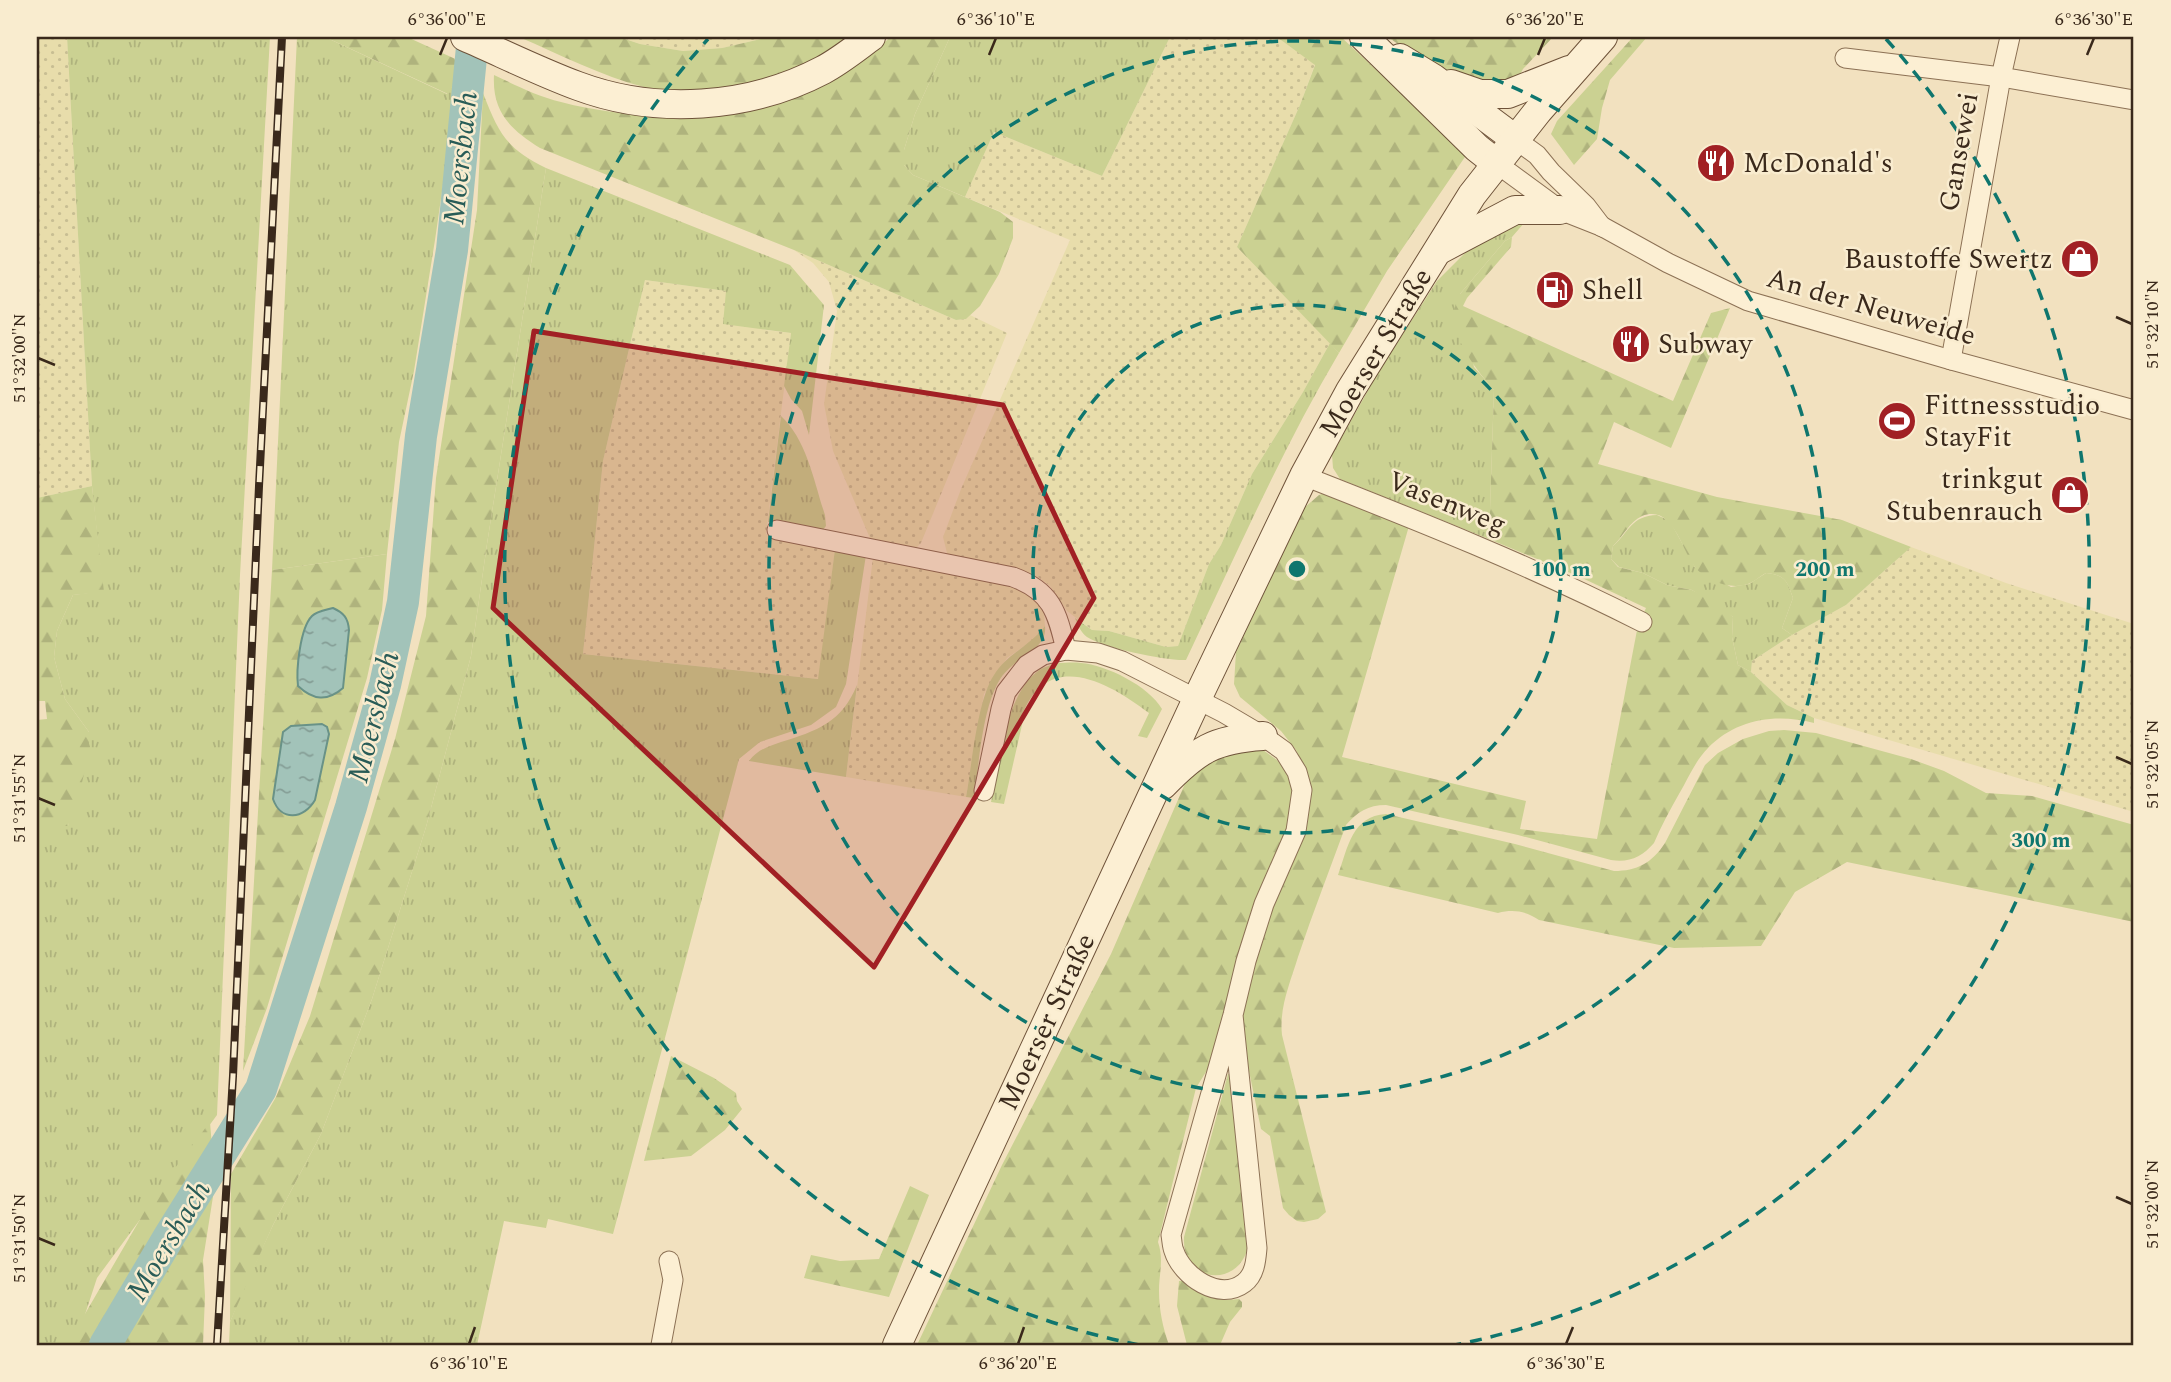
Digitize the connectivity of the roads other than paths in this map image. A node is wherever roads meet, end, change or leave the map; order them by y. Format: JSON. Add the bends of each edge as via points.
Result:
{"nodes":[{"id":1,"x":465,"y":37,"type":"edge"},
{"id":2,"x":871,"y":37,"type":"edge"},
{"id":3,"x":1364,"y":37,"type":"edge"},
{"id":4,"x":1603,"y":37,"type":"edge"},
{"id":5,"x":2010,"y":37,"type":"edge"},
{"id":6,"x":1845,"y":58,"type":"dead end"},
{"id":7,"x":1575,"y":67,"type":"junction"},
{"id":8,"x":2001,"y":77,"type":"junction"},
{"id":9,"x":1433,"y":78,"type":"junction"},
{"id":10,"x":2134,"y":100,"type":"edge"},
{"id":11,"x":1516,"y":139,"type":"junction"},
{"id":12,"x":1496,"y":163,"type":"junction"},
{"id":13,"x":1560,"y":210,"type":"junction"},
{"id":14,"x":1603,"y":228,"type":"junction"},
{"id":15,"x":1438,"y":250,"type":"junction"},
{"id":16,"x":1951,"y":360,"type":"junction"},
{"id":17,"x":2134,"y":410,"type":"edge"},
{"id":18,"x":1304,"y":476,"type":"junction"},
{"id":19,"x":777,"y":530,"type":"dead end"},
{"id":20,"x":1642,"y":622,"type":"dead end"},
{"id":21,"x":1066,"y":650,"type":"junction"},
{"id":22,"x":1197,"y":699,"type":"junction"},
{"id":23,"x":1263,"y":736,"type":"junction"},
{"id":24,"x":984,"y":791,"type":"dead end"},
{"id":25,"x":1152,"y":797,"type":"junction"},
{"id":26,"x":1233,"y":1016,"type":"junction"},
{"id":27,"x":669,"y":1261,"type":"dead end"},
{"id":28,"x":661,"y":1345,"type":"edge"},
{"id":29,"x":897,"y":1345,"type":"edge"}],
"edges":[{"from":1,"to":2,"type":"main road","via":[[579,87],[626,100],[691,104],[735,100],[799,82]]},
{"from":3,"to":9,"type":"main road"},
{"from":3,"to":12,"type":"main road"},
{"from":4,"to":7,"type":"main road","name":"Moerser Straße"},
{"from":5,"to":8,"type":"street","name":"Gansewei"},
{"from":6,"to":8,"type":"street"},
{"from":7,"to":9,"type":"main road","via":[[1508,94],[1480,94]]},
{"from":7,"to":11,"type":"main road","name":"Moerser Straße"},
{"from":8,"to":10,"type":"street"},
{"from":8,"to":16,"type":"street","name":"Gansewei"},
{"from":9,"to":11,"type":"main road"},
{"from":11,"to":12,"type":"main road","name":"Moerser Straße"},
{"from":11,"to":14,"type":"street","name":"An der Neuweide","via":[[1537,155]]},
{"from":12,"to":13,"type":"street","name":"An der Neuweide"},
{"from":12,"to":15,"type":"main road","name":"Moerser Straße"},
{"from":13,"to":14,"type":"street","name":"An der Neuweide"},
{"from":13,"to":15,"type":"main road","via":[[1515,211]]},
{"from":14,"to":16,"type":"street","name":"An der Neuweide","via":[[1748,300]]},
{"from":15,"to":18,"type":"main road","name":"Moerser Straße","via":[[1350,391]]},
{"from":16,"to":17,"type":"street","name":"An der Neuweide"},
{"from":18,"to":20,"type":"street","name":"Vasenweg","via":[[1514,561]]},
{"from":18,"to":22,"type":"main road","name":"Moerser Straße"},
{"from":19,"to":21,"type":"street","via":[[1030,584],[1044,594],[1060,624]]},
{"from":21,"to":22,"type":"street","via":[[1122,661]]},
{"from":21,"to":24,"type":"street","via":[[1043,655],[1027,666],[1006,692]]},
{"from":22,"to":23,"type":"street"},
{"from":22,"to":25,"type":"main road","name":"Moerser Straße"},
{"from":23,"to":25,"type":"main road","via":[[1213,744],[1185,762]]},
{"from":23,"to":26,"type":"street","via":[[1284,751],[1302,790],[1296,831],[1264,904]]},
{"from":25,"to":29,"type":"main road","name":"Moerser Straße"},
{"from":26,"to":26,"type":"street","via":[[1171,1235],[1183,1268],[1214,1289],[1244,1283],[1252,1273],[1257,1248]]},
{"from":27,"to":28,"type":"street","via":[[673,1280]]}]}
